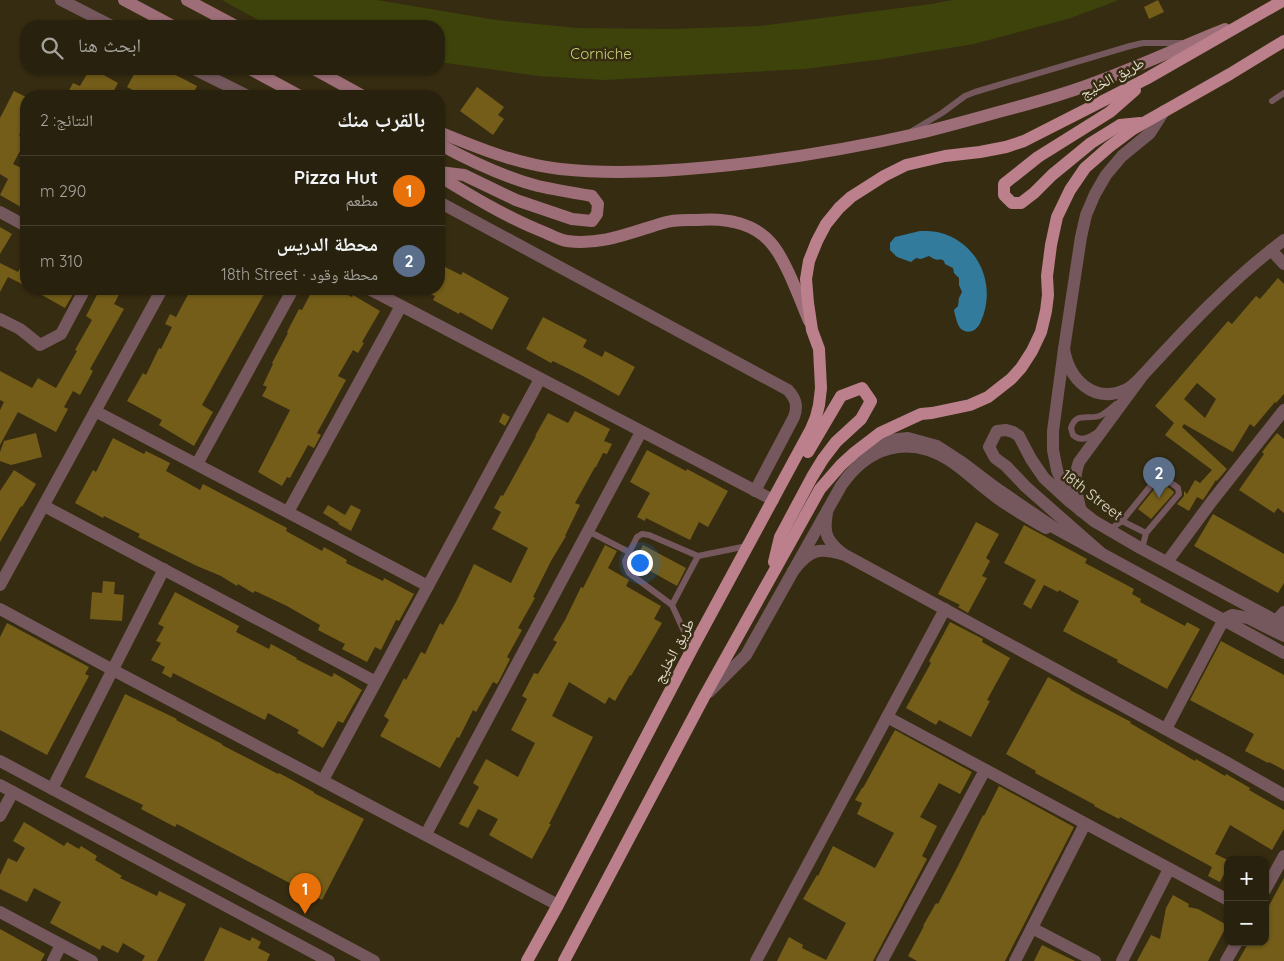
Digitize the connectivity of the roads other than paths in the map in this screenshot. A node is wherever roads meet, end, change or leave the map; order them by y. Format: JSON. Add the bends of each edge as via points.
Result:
{"nodes":[{"id":1,"x":61,"y":0,"type":"edge"},
{"id":2,"x":124,"y":0,"type":"edge"},
{"id":3,"x":187,"y":0,"type":"edge"},
{"id":4,"x":1284,"y":0,"type":"edge"},
{"id":5,"x":1253,"y":18,"type":"junction"},
{"id":6,"x":100,"y":20,"type":"edge"},
{"id":7,"x":162,"y":20,"type":"edge"},
{"id":8,"x":225,"y":20,"type":"edge"},
{"id":9,"x":1284,"y":41,"type":"edge"},
{"id":10,"x":1190,"y":43,"type":"junction"},
{"id":11,"x":206,"y":75,"type":"edge"},
{"id":12,"x":261,"y":75,"type":"edge"},
{"id":13,"x":325,"y":75,"type":"edge"},
{"id":14,"x":1146,"y":79,"type":"junction"},
{"id":15,"x":236,"y":90,"type":"edge"},
{"id":16,"x":289,"y":90,"type":"edge"},
{"id":17,"x":352,"y":90,"type":"edge"},
{"id":18,"x":1284,"y":93,"type":"edge"},
{"id":19,"x":1272,"y":101,"type":"dead end"},
{"id":20,"x":1164,"y":111,"type":"junction"},
{"id":21,"x":1143,"y":123,"type":"junction"},
{"id":22,"x":445,"y":134,"type":"edge"},
{"id":23,"x":902,"y":137,"type":"junction"},
{"id":24,"x":445,"y":147,"type":"edge"},
{"id":25,"x":445,"y":173,"type":"edge"},
{"id":26,"x":445,"y":179,"type":"edge"},
{"id":27,"x":445,"y":205,"type":"edge"},
{"id":28,"x":0,"y":212,"type":"edge"},
{"id":29,"x":20,"y":223,"type":"edge"},
{"id":30,"x":1284,"y":240,"type":"edge"},
{"id":31,"x":1271,"y":250,"type":"junction"},
{"id":32,"x":1284,"y":264,"type":"edge"},
{"id":33,"x":82,"y":295,"type":"edge"},
{"id":34,"x":159,"y":295,"type":"edge"},
{"id":35,"x":290,"y":295,"type":"edge"},
{"id":36,"x":380,"y":295,"type":"edge"},
{"id":37,"x":401,"y":306,"type":"junction"},
{"id":38,"x":0,"y":319,"type":"edge"},
{"id":39,"x":812,"y":330,"type":"junction"},
{"id":40,"x":1064,"y":349,"type":"junction"},
{"id":41,"x":1143,"y":375,"type":"junction"},
{"id":42,"x":540,"y":378,"type":"junction"},
{"id":43,"x":1127,"y":390,"type":"junction"},
{"id":44,"x":1284,"y":410,"type":"edge"},
{"id":45,"x":96,"y":411,"type":"junction"},
{"id":46,"x":1106,"y":426,"type":"junction"},
{"id":47,"x":641,"y":432,"type":"junction"},
{"id":48,"x":197,"y":464,"type":"junction"},
{"id":49,"x":840,"y":465,"type":"junction"},
{"id":50,"x":755,"y":491,"type":"junction"},
{"id":51,"x":773,"y":500,"type":"junction"},
{"id":52,"x":1069,"y":502,"type":"junction"},
{"id":53,"x":44,"y":506,"type":"junction"},
{"id":54,"x":828,"y":509,"type":"junction"},
{"id":55,"x":1081,"y":511,"type":"junction"},
{"id":56,"x":288,"y":512,"type":"junction"},
{"id":57,"x":1122,"y":521,"type":"junction"},
{"id":58,"x":1109,"y":530,"type":"junction"},
{"id":59,"x":588,"y":531,"type":"junction"},
{"id":60,"x":1146,"y":534,"type":"junction"},
{"id":61,"x":748,"y":546,"type":"junction"},
{"id":62,"x":1142,"y":549,"type":"junction"},
{"id":63,"x":629,"y":552,"type":"junction"},
{"id":64,"x":1101,"y":553,"type":"junction"},
{"id":65,"x":698,"y":556,"type":"junction"},
{"id":66,"x":844,"y":556,"type":"junction"},
{"id":67,"x":1166,"y":562,"type":"junction"},
{"id":68,"x":164,"y":569,"type":"junction"},
{"id":69,"x":793,"y":570,"type":"junction"},
{"id":70,"x":769,"y":581,"type":"junction"},
{"id":71,"x":0,"y":585,"type":"edge"},
{"id":72,"x":428,"y":586,"type":"junction"},
{"id":73,"x":672,"y":605,"type":"junction"},
{"id":74,"x":0,"y":609,"type":"edge"},
{"id":75,"x":945,"y":609,"type":"junction"},
{"id":76,"x":1224,"y":619,"type":"junction"},
{"id":77,"x":1282,"y":619,"type":"edge"},
{"id":78,"x":1284,"y":636,"type":"edge"},
{"id":79,"x":692,"y":650,"type":"junction"},
{"id":80,"x":1284,"y":653,"type":"edge"},
{"id":81,"x":112,"y":670,"type":"junction"},
{"id":82,"x":376,"y":682,"type":"junction"},
{"id":83,"x":704,"y":697,"type":"junction"},
{"id":84,"x":887,"y":717,"type":"junction"},
{"id":85,"x":1166,"y":729,"type":"junction"},
{"id":86,"x":0,"y":762,"type":"edge"},
{"id":87,"x":0,"y":770,"type":"edge"},
{"id":88,"x":985,"y":770,"type":"junction"},
{"id":89,"x":323,"y":780,"type":"junction"},
{"id":90,"x":0,"y":785,"type":"edge"},
{"id":91,"x":52,"y":789,"type":"junction"},
{"id":92,"x":13,"y":792,"type":"junction"},
{"id":93,"x":1284,"y":795,"type":"edge"},
{"id":94,"x":0,"y":816,"type":"edge"},
{"id":95,"x":1085,"y":824,"type":"junction"},
{"id":96,"x":426,"y":834,"type":"junction"},
{"id":97,"x":1284,"y":856,"type":"edge"},
{"id":98,"x":1169,"y":869,"type":"junction"},
{"id":99,"x":1269,"y":883,"type":"edge"},
{"id":100,"x":1224,"y":898,"type":"edge"},
{"id":101,"x":558,"y":905,"type":"junction"},
{"id":102,"x":0,"y":912,"type":"edge"},
{"id":103,"x":1032,"y":928,"type":"junction"},
{"id":104,"x":61,"y":945,"type":"junction"},
{"id":105,"x":1234,"y":946,"type":"edge"},
{"id":106,"x":53,"y":961,"type":"edge"},
{"id":107,"x":92,"y":961,"type":"edge"},
{"id":108,"x":329,"y":961,"type":"edge"},
{"id":109,"x":374,"y":961,"type":"edge"},
{"id":110,"x":527,"y":961,"type":"edge"},
{"id":111,"x":564,"y":961,"type":"edge"},
{"id":112,"x":756,"y":961,"type":"edge"},
{"id":113,"x":882,"y":961,"type":"edge"},
{"id":114,"x":1015,"y":961,"type":"edge"},
{"id":115,"x":1095,"y":961,"type":"edge"},
{"id":116,"x":1122,"y":961,"type":"edge"},
{"id":117,"x":1226,"y":961,"type":"edge"}],
"edges":[{"from":1,"to":6,"type":"street"},
{"from":2,"to":7,"type":"main road"},
{"from":3,"to":8,"type":"main road"},
{"from":4,"to":5,"type":"main road","name":"طريق الخليج"},
{"from":5,"to":10,"type":"main road"},
{"from":5,"to":14,"type":"main road","name":"طريق الخليج"},
{"from":9,"to":20,"type":"main road"},
{"from":10,"to":23,"type":"main road","via":[[1072,91]]},
{"from":10,"to":23,"type":"lane","via":[[1143,43],[975,92]]},
{"from":11,"to":15,"type":"street"},
{"from":12,"to":16,"type":"main road"},
{"from":13,"to":17,"type":"main road"},
{"from":14,"to":21,"type":"main road","via":[[1110,112],[1013,175],[1004,184],[1004,195],[1012,202],[1021,203],[1090,143],[1120,125]]},
{"from":14,"to":39,"type":"main road","name":"طريق الخليج","via":[[1024,141],[906,165],[851,197],[826,224],[810,261],[806,279]]},
{"from":18,"to":19,"type":"lane"},
{"from":20,"to":21,"type":"main road"},
{"from":20,"to":40,"type":"street","via":[[1150,133],[1122,156],[1106,175],[1086,215]]},
{"from":21,"to":49,"type":"main road","via":[[1084,168],[1070,190],[1057,217],[1050,245],[1046,311],[1040,332],[1022,368],[988,397],[970,405],[921,414],[880,433]]},
{"from":22,"to":23,"type":"main road","via":[[488,152],[535,165],[613,172],[781,160]]},
{"from":24,"to":25,"type":"main road","via":[[516,179],[592,196],[598,204],[597,214],[592,221],[572,219],[516,200],[464,175]]},
{"from":26,"to":39,"type":"main road","via":[[527,226],[566,241],[594,242],[666,222],[713,218],[743,225],[771,243],[788,271]]},
{"from":27,"to":50,"type":"street","via":[[788,390],[796,402],[794,417]]},
{"from":28,"to":29,"type":"street"},
{"from":30,"to":31,"type":"street"},
{"from":31,"to":32,"type":"street"},
{"from":31,"to":41,"type":"street","via":[[1179,335]]},
{"from":33,"to":38,"type":"street","via":[[61,334],[40,346],[20,329]]},
{"from":34,"to":45,"type":"street"},
{"from":35,"to":48,"type":"street"},
{"from":36,"to":37,"type":"street"},
{"from":37,"to":42,"type":"street"},
{"from":37,"to":56,"type":"street"},
{"from":39,"to":51,"type":"main road","name":"طريق الخليج","via":[[819,348],[819,405],[811,429]]},
{"from":40,"to":43,"type":"street","via":[[1073,375],[1086,387],[1104,394]]},
{"from":40,"to":52,"type":"street","via":[[1053,450]]},
{"from":41,"to":43,"type":"street"},
{"from":41,"to":46,"type":"street"},
{"from":42,"to":47,"type":"street"},
{"from":42,"to":72,"type":"street"},
{"from":43,"to":46,"type":"lane","via":[[1103,414],[1077,418],[1071,428],[1076,438],[1084,439]]},
{"from":44,"to":67,"type":"street"},
{"from":45,"to":48,"type":"street"},
{"from":45,"to":53,"type":"street"},
{"from":46,"to":55,"type":"street","via":[[1079,462],[1075,473]]},
{"from":47,"to":50,"type":"street"},
{"from":47,"to":59,"type":"street"},
{"from":48,"to":56,"type":"street"},
{"from":49,"to":64,"type":"street","via":[[889,440],[908,438],[937,446],[1053,527]]},
{"from":49,"to":70,"type":"main road","via":[[820,489]]},
{"from":50,"to":51,"type":"street"},
{"from":51,"to":61,"type":"main road","name":"طريق الخليج"},
{"from":51,"to":70,"type":"main road","via":[[800,466],[841,396],[862,388],[871,401],[861,419],[836,442],[812,477],[780,537]]},
{"from":52,"to":55,"type":"street","name":"18th Street"},
{"from":52,"to":64,"type":"street","name":"18th Street","via":[[1044,478],[1019,436],[1006,430],[997,432],[988,446],[995,458]]},
{"from":53,"to":68,"type":"street"},
{"from":53,"to":71,"type":"street"},
{"from":54,"to":64,"type":"street","via":[[858,464],[881,451],[915,447],[950,460],[1008,506],[1063,538]]},
{"from":54,"to":66,"type":"street","via":[[828,538]]},
{"from":54,"to":69,"type":"street"},
{"from":55,"to":58,"type":"street","name":"18th Street"},
{"from":56,"to":72,"type":"street"},
{"from":57,"to":58,"type":"lane"},
{"from":57,"to":60,"type":"lane"},
{"from":57,"to":60,"type":"lane","via":[[1162,476],[1180,491]]},
{"from":58,"to":62,"type":"street","name":"18th Street"},
{"from":59,"to":63,"type":"lane"},
{"from":59,"to":96,"type":"street"},
{"from":60,"to":62,"type":"lane"},
{"from":61,"to":65,"type":"lane"},
{"from":61,"to":79,"type":"main road","name":"طريق الخليج"},
{"from":62,"to":67,"type":"street","name":"18th Street"},
{"from":63,"to":65,"type":"lane","via":[[642,534]]},
{"from":63,"to":73,"type":"lane","via":[[625,561],[629,573]]},
{"from":64,"to":76,"type":"street"},
{"from":65,"to":73,"type":"lane"},
{"from":66,"to":69,"type":"street","via":[[831,551],[814,552]]},
{"from":66,"to":75,"type":"street"},
{"from":67,"to":77,"type":"street","name":"18th Street"},
{"from":68,"to":81,"type":"street"},
{"from":68,"to":82,"type":"street"},
{"from":69,"to":83,"type":"street","via":[[746,655]]},
{"from":70,"to":83,"type":"main road"},
{"from":72,"to":82,"type":"street"},
{"from":73,"to":79,"type":"lane"},
{"from":74,"to":81,"type":"street"},
{"from":75,"to":84,"type":"street"},
{"from":75,"to":85,"type":"street"},
{"from":76,"to":78,"type":"street","via":[[1232,615],[1248,618]]},
{"from":76,"to":80,"type":"street"},
{"from":76,"to":85,"type":"street"},
{"from":79,"to":101,"type":"main road","name":"طريق الخليج"},
{"from":81,"to":89,"type":"street"},
{"from":81,"to":91,"type":"street"},
{"from":82,"to":89,"type":"street"},
{"from":83,"to":111,"type":"main road"},
{"from":84,"to":88,"type":"street"},
{"from":84,"to":112,"type":"street"},
{"from":85,"to":93,"type":"street"},
{"from":86,"to":91,"type":"street"},
{"from":87,"to":91,"type":"street"},
{"from":88,"to":95,"type":"street"},
{"from":88,"to":113,"type":"street"},
{"from":89,"to":96,"type":"street"},
{"from":90,"to":92,"type":"street"},
{"from":91,"to":109,"type":"street"},
{"from":92,"to":94,"type":"street"},
{"from":92,"to":108,"type":"street"},
{"from":95,"to":98,"type":"street"},
{"from":95,"to":103,"type":"street"},
{"from":96,"to":101,"type":"street"},
{"from":97,"to":99,"type":"street"},
{"from":98,"to":100,"type":"street"},
{"from":98,"to":116,"type":"street"},
{"from":101,"to":110,"type":"main road","name":"طريق الخليج"},
{"from":102,"to":104,"type":"street"},
{"from":103,"to":114,"type":"street"},
{"from":103,"to":115,"type":"street"},
{"from":104,"to":106,"type":"street"},
{"from":104,"to":107,"type":"street"},
{"from":105,"to":117,"type":"street"}]}
